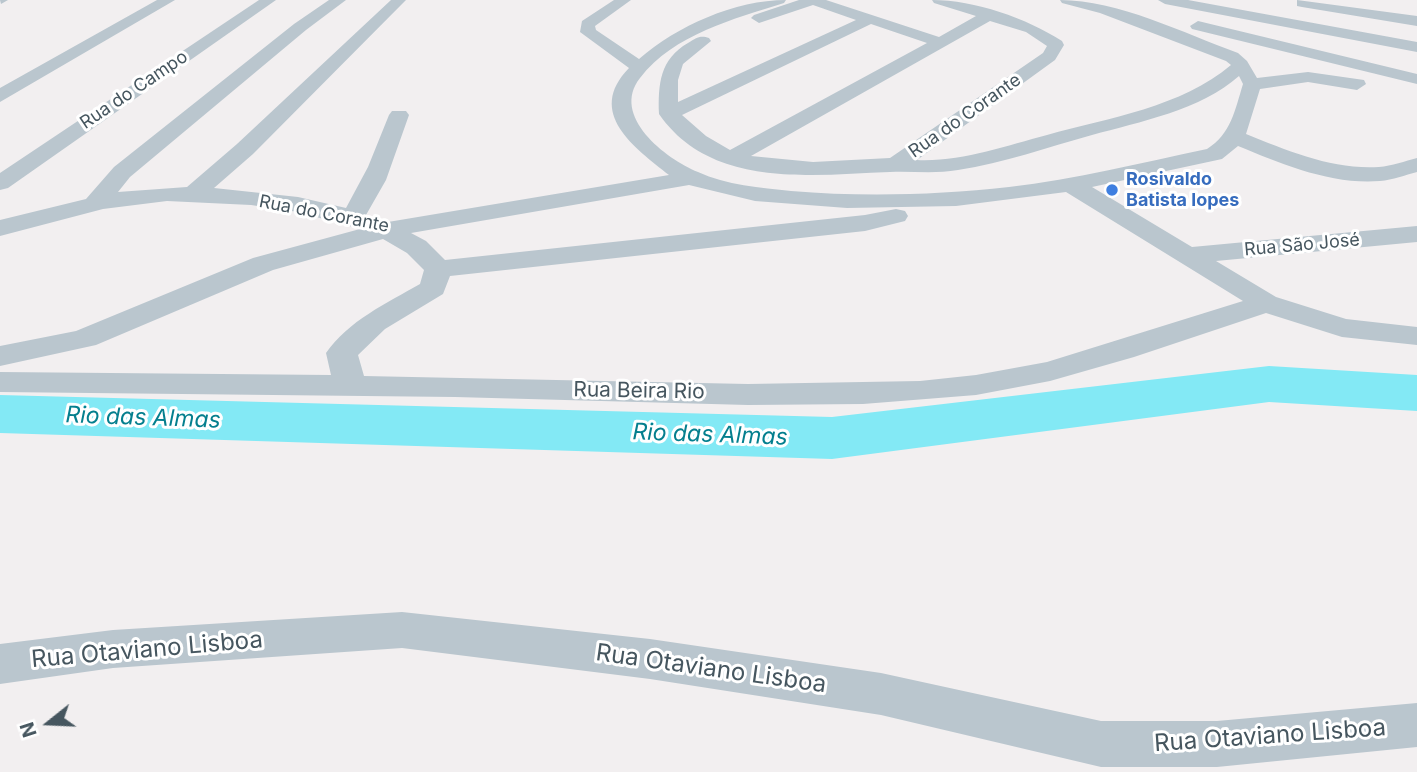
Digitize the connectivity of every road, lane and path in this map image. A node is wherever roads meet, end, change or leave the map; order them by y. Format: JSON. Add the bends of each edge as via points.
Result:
{"nodes":[{"id":1,"x":168,"y":0,"type":"edge"},
{"id":2,"x":269,"y":0,"type":"edge"},
{"id":3,"x":339,"y":0,"type":"edge"},
{"id":4,"x":399,"y":0,"type":"edge"},
{"id":5,"x":624,"y":0,"type":"edge"},
{"id":6,"x":779,"y":0,"type":"edge"},
{"id":7,"x":813,"y":0,"type":"edge"},
{"id":8,"x":939,"y":0,"type":"edge"},
{"id":9,"x":1068,"y":0,"type":"edge"},
{"id":10,"x":1165,"y":0,"type":"edge"},
{"id":11,"x":1282,"y":0,"type":"edge"},
{"id":12,"x":1104,"y":6,"type":"edge"},
{"id":13,"x":988,"y":16,"type":"junction"},
{"id":14,"x":870,"y":19,"type":"junction"},
{"id":15,"x":1417,"y":22,"type":"edge"},
{"id":16,"x":939,"y":41,"type":"junction"},
{"id":17,"x":1417,"y":47,"type":"edge"},
{"id":18,"x":640,"y":68,"type":"junction"},
{"id":19,"x":1247,"y":75,"type":"junction"},
{"id":20,"x":1417,"y":79,"type":"edge"},
{"id":21,"x":1374,"y":88,"type":"dead end"},
{"id":22,"x":0,"y":96,"type":"edge"},
{"id":23,"x":669,"y":114,"type":"junction"},
{"id":24,"x":399,"y":115,"type":"dead end"},
{"id":25,"x":1236,"y":138,"type":"junction"},
{"id":26,"x":732,"y":158,"type":"junction"},
{"id":27,"x":1417,"y":164,"type":"edge"},
{"id":28,"x":895,"y":165,"type":"junction"},
{"id":29,"x":690,"y":178,"type":"junction"},
{"id":30,"x":0,"y":183,"type":"edge"},
{"id":31,"x":1070,"y":184,"type":"junction"},
{"id":32,"x":192,"y":195,"type":"junction"},
{"id":33,"x":934,"y":201,"type":"junction"},
{"id":34,"x":93,"y":206,"type":"junction"},
{"id":35,"x":353,"y":216,"type":"junction"},
{"id":36,"x":0,"y":228,"type":"edge"},
{"id":37,"x":387,"y":230,"type":"junction"},
{"id":38,"x":1417,"y":234,"type":"edge"},
{"id":39,"x":1187,"y":255,"type":"junction"},
{"id":40,"x":438,"y":269,"type":"junction"},
{"id":41,"x":1266,"y":303,"type":"junction"},
{"id":42,"x":1417,"y":335,"type":"edge"},
{"id":43,"x":0,"y":356,"type":"edge"},
{"id":44,"x":0,"y":383,"type":"edge"},
{"id":45,"x":349,"y":384,"type":"junction"},
{"id":46,"x":0,"y":664,"type":"edge"},
{"id":47,"x":1417,"y":725,"type":"edge"},
{"id":48,"x":1106,"y":758,"type":"edge"},
{"id":49,"x":1224,"y":758,"type":"edge"}],
"edges":[{"from":1,"to":22,"type":"street"},
{"from":2,"to":30,"type":"street","name":"Rua do Campo"},
{"from":3,"to":34,"type":"street","via":[[122,172]]},
{"from":4,"to":32,"type":"street"},
{"from":5,"to":18,"type":"street","via":[[587,24],[588,32]]},
{"from":6,"to":18,"type":"street","via":[[704,24],[678,37]]},
{"from":7,"to":14,"type":"street"},
{"from":7,"to":23,"type":"street","via":[[717,34],[679,57],[666,80]]},
{"from":8,"to":13,"type":"street","name":"Rua do Corante"},
{"from":9,"to":12,"type":"street"},
{"from":10,"to":17,"type":"street"},
{"from":11,"to":15,"type":"street"},
{"from":12,"to":19,"type":"street","via":[[1220,51]]},
{"from":12,"to":20,"type":"street"},
{"from":13,"to":16,"type":"street"},
{"from":13,"to":28,"type":"street","name":"Rua do Corante","via":[[1032,29],[1056,45],[1039,64]]},
{"from":14,"to":16,"type":"street"},
{"from":14,"to":23,"type":"street"},
{"from":16,"to":26,"type":"street"},
{"from":18,"to":29,"type":"street","via":[[623,96],[624,119],[638,142]]},
{"from":19,"to":21,"type":"street","via":[[1308,77]]},
{"from":19,"to":25,"type":"street"},
{"from":19,"to":28,"type":"street","via":[[1235,72],[1168,106],[993,156],[931,167]]},
{"from":23,"to":26,"type":"street","name":"Rua do Corante","via":[[694,137]]},
{"from":24,"to":35,"type":"street","via":[[366,198]]},
{"from":25,"to":27,"type":"street","via":[[1331,169],[1380,174]]},
{"from":25,"to":31,"type":"street","via":[[1213,154]]},
{"from":26,"to":28,"type":"street","name":"Rua do Corante","via":[[800,169]]},
{"from":29,"to":33,"type":"street","via":[[791,198]]},
{"from":29,"to":37,"type":"street","name":"Rua do Corante"},
{"from":31,"to":33,"type":"street"},
{"from":31,"to":39,"type":"street"},
{"from":32,"to":34,"type":"street","name":"Rua do Corante","via":[[138,196]]},
{"from":32,"to":35,"type":"street","name":"Rua do Corante","via":[[278,201]]},
{"from":33,"to":40,"type":"street","via":[[907,214],[864,223]]},
{"from":34,"to":36,"type":"street","name":"Rua do Corante"},
{"from":35,"to":37,"type":"street","name":"Rua do Corante"},
{"from":37,"to":40,"type":"street","via":[[432,260]]},
{"from":37,"to":43,"type":"street","via":[[250,268],[85,338]]},
{"from":38,"to":39,"type":"street","name":"Rua São José"},
{"from":39,"to":41,"type":"street"},
{"from":40,"to":45,"type":"street","via":[[433,288],[374,323],[342,353]]},
{"from":41,"to":42,"type":"street","via":[[1342,328]]},
{"from":41,"to":45,"type":"street","name":"Rua Beira Rio","via":[[1056,368],[978,385],[772,394]]},
{"from":44,"to":45,"type":"street","name":"Rua Beira Rio"},
{"from":46,"to":48,"type":"street","name":"Rua Otaviano Lisboa","via":[[113,649],[402,630],[650,659],[881,694]]},
{"from":47,"to":49,"type":"street","name":"Rua Otaviano Lisboa"},
{"from":48,"to":49,"type":"street","name":"Rua Otaviano Lisboa"}]}
